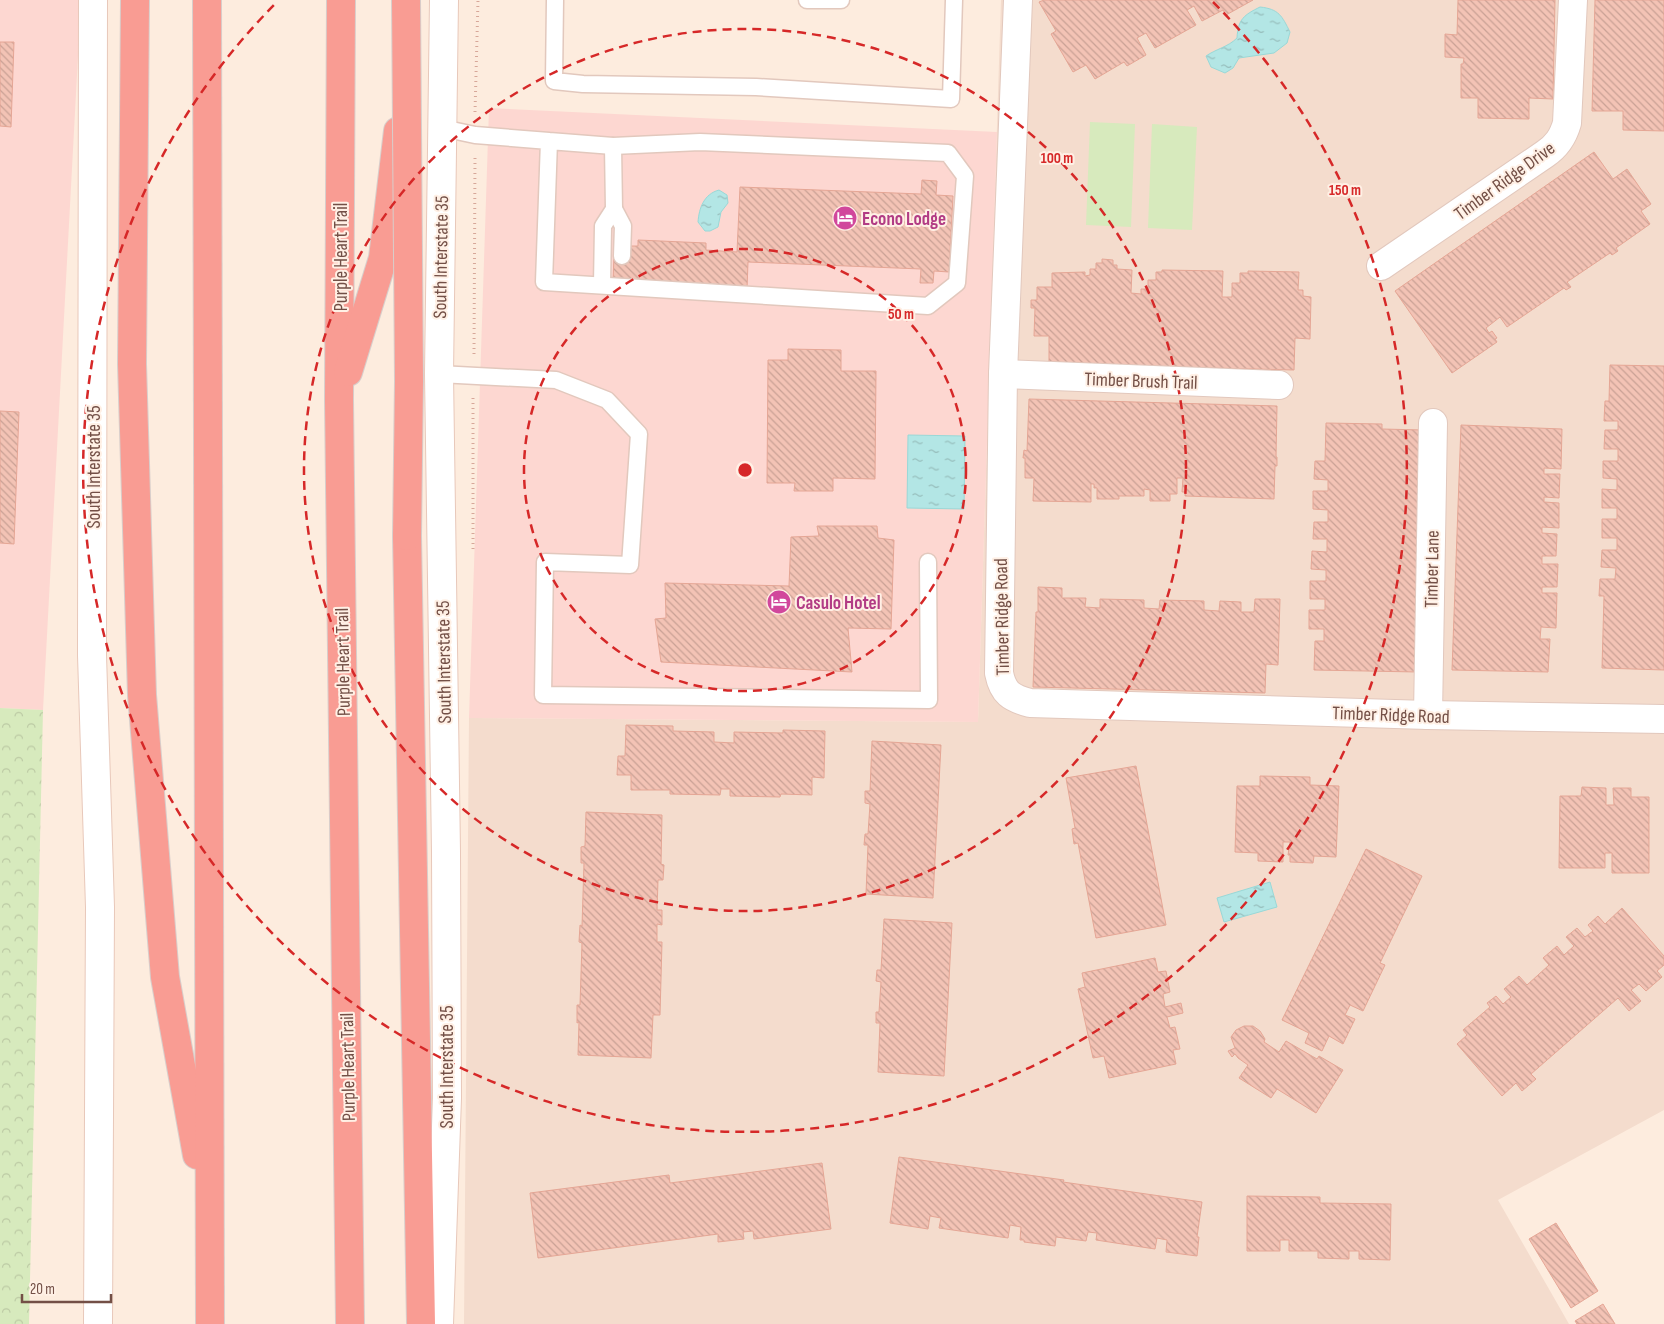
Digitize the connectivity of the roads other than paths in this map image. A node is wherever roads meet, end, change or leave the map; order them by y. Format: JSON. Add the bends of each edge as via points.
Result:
{"nodes":[{"id":1,"x":93,"y":0,"type":"edge"},
{"id":2,"x":135,"y":0,"type":"edge"},
{"id":3,"x":208,"y":0,"type":"edge"},
{"id":4,"x":340,"y":0,"type":"edge"},
{"id":5,"x":406,"y":0,"type":"edge"},
{"id":6,"x":413,"y":0,"type":"edge"},
{"id":7,"x":444,"y":0,"type":"edge"},
{"id":8,"x":555,"y":0,"type":"edge"},
{"id":9,"x":807,"y":0,"type":"edge"},
{"id":10,"x":841,"y":0,"type":"edge"},
{"id":11,"x":954,"y":0,"type":"edge"},
{"id":12,"x":1018,"y":0,"type":"edge"},
{"id":13,"x":1573,"y":0,"type":"edge"},
{"id":14,"x":442,"y":128,"type":"junction"},
{"id":15,"x":549,"y":141,"type":"junction"},
{"id":16,"x":613,"y":146,"type":"junction"},
{"id":17,"x":614,"y":209,"type":"junction"},
{"id":18,"x":622,"y":256,"type":"dead end"},
{"id":19,"x":1381,"y":266,"type":"dead end"},
{"id":20,"x":602,"y":286,"type":"junction"},
{"id":21,"x":439,"y":374,"type":"junction"},
{"id":22,"x":1003,"y":374,"type":"junction"},
{"id":23,"x":1280,"y":385,"type":"dead end"},
{"id":24,"x":339,"y":400,"type":"junction"},
{"id":25,"x":1433,"y":422,"type":"dead end"},
{"id":26,"x":928,"y":562,"type":"dead end"},
{"id":27,"x":1428,"y":715,"type":"junction"},
{"id":28,"x":1664,"y":719,"type":"edge"},
{"id":29,"x":209,"y":1227,"type":"junction"},
{"id":30,"x":98,"y":1324,"type":"edge"},
{"id":31,"x":210,"y":1324,"type":"edge"},
{"id":32,"x":350,"y":1324,"type":"edge"},
{"id":33,"x":421,"y":1324,"type":"edge"},
{"id":34,"x":439,"y":1324,"type":"edge"}],
"edges":[{"from":1,"to":30,"type":"main road","name":"South Interstate 35","via":[[92,655],[100,907]]},
{"from":2,"to":29,"type":"highway","via":[[132,364],[142,695],[165,977]]},
{"from":3,"to":29,"type":"highway"},
{"from":4,"to":24,"type":"highway","name":"Purple Heart Trail"},
{"from":5,"to":33,"type":"highway","bridge":true,"via":[[407,536]]},
{"from":6,"to":24,"type":"highway","via":[[383,258]]},
{"from":7,"to":14,"type":"main road","name":"South Interstate 35"},
{"from":8,"to":11,"type":"lane","via":[[554,81],[756,87],[951,99]]},
{"from":9,"to":10,"type":"lane"},
{"from":12,"to":22,"type":"main road","name":"Timber Ridge Road"},
{"from":13,"to":19,"type":"main road","name":"Timber Ridge Drive","via":[[1567,122],[1560,140],[1554,148]]},
{"from":14,"to":15,"type":"lane","via":[[475,135]]},
{"from":14,"to":21,"type":"main road","name":"South Interstate 35"},
{"from":15,"to":16,"type":"lane"},
{"from":15,"to":20,"type":"lane","via":[[544,282]]},
{"from":16,"to":17,"type":"lane"},
{"from":16,"to":20,"type":"lane","via":[[700,142],[948,153],[965,176],[957,283],[928,306]]},
{"from":17,"to":18,"type":"lane","via":[[623,226]]},
{"from":17,"to":20,"type":"lane","via":[[603,226]]},
{"from":21,"to":26,"type":"lane","via":[[556,380],[607,400],[639,434],[630,565],[545,562],[543,695],[929,700]]},
{"from":21,"to":34,"type":"main road","name":"South Interstate 35","via":[[446,1058]]},
{"from":22,"to":23,"type":"main road","name":"Timber Brush Trail"},
{"from":22,"to":27,"type":"main road","name":"Timber Ridge Road","via":[[999,673],[1008,694],[1030,703]]},
{"from":24,"to":32,"type":"highway","name":"Purple Heart Trail"},
{"from":25,"to":27,"type":"main road","name":"Timber Lane"},
{"from":27,"to":28,"type":"main road","name":"Timber Ridge Road"},
{"from":29,"to":31,"type":"highway"}]}
